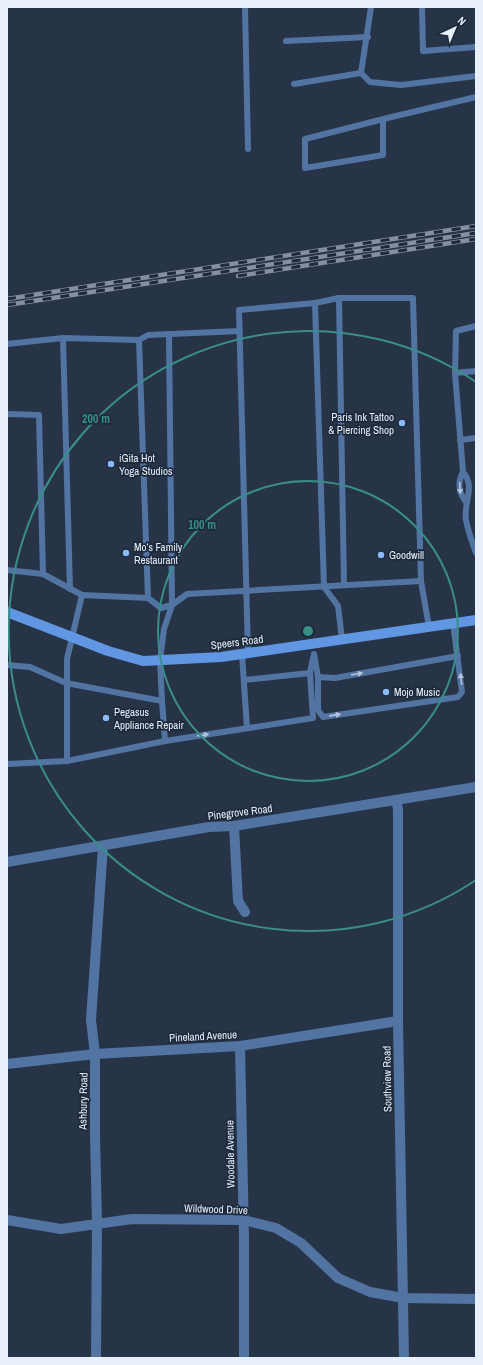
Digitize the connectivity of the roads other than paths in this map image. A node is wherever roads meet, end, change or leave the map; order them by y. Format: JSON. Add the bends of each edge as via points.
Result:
{"nodes":[{"id":1,"x":245,"y":7,"type":"edge"},
{"id":2,"x":371,"y":7,"type":"edge"},
{"id":3,"x":422,"y":7,"type":"edge"},
{"id":4,"x":368,"y":36,"type":"junction"},
{"id":5,"x":286,"y":41,"type":"dead end"},
{"id":6,"x":476,"y":47,"type":"edge"},
{"id":7,"x":361,"y":73,"type":"junction"},
{"id":8,"x":476,"y":76,"type":"edge"},
{"id":9,"x":294,"y":84,"type":"dead end"},
{"id":10,"x":476,"y":97,"type":"edge"},
{"id":11,"x":383,"y":119,"type":"junction"},
{"id":12,"x":248,"y":149,"type":"dead end"},
{"id":13,"x":339,"y":298,"type":"junction"},
{"id":14,"x":315,"y":303,"type":"junction"},
{"id":15,"x":476,"y":326,"type":"edge"},
{"id":16,"x":240,"y":331,"type":"junction"},
{"id":17,"x":168,"y":334,"type":"junction"},
{"id":18,"x":63,"y":338,"type":"junction"},
{"id":19,"x":139,"y":340,"type":"junction"},
{"id":20,"x":7,"y":344,"type":"edge"},
{"id":21,"x":476,"y":371,"type":"edge"},
{"id":22,"x":455,"y":373,"type":"junction"},
{"id":23,"x":7,"y":414,"type":"edge"},
{"id":24,"x":476,"y":438,"type":"edge"},
{"id":25,"x":460,"y":440,"type":"junction"},
{"id":26,"x":463,"y":472,"type":"junction"},
{"id":27,"x":466,"y":502,"type":"junction"},
{"id":28,"x":474,"y":541,"type":"edge"},
{"id":29,"x":476,"y":553,"type":"edge"},
{"id":30,"x":7,"y":570,"type":"edge"},
{"id":31,"x":43,"y":574,"type":"junction"},
{"id":32,"x":421,"y":581,"type":"junction"},
{"id":33,"x":344,"y":585,"type":"junction"},
{"id":34,"x":324,"y":587,"type":"junction"},
{"id":35,"x":70,"y":589,"type":"junction"},
{"id":36,"x":246,"y":591,"type":"junction"},
{"id":37,"x":82,"y":595,"type":"junction"},
{"id":38,"x":148,"y":598,"type":"junction"},
{"id":39,"x":172,"y":605,"type":"junction"},
{"id":40,"x":7,"y":612,"type":"edge"},
{"id":41,"x":476,"y":620,"type":"edge"},
{"id":42,"x":453,"y":623,"type":"junction"},
{"id":43,"x":429,"y":627,"type":"junction"},
{"id":44,"x":73,"y":637,"type":"junction"},
{"id":45,"x":342,"y":640,"type":"junction"},
{"id":46,"x":313,"y":649,"type":"junction"},
{"id":47,"x":245,"y":654,"type":"junction"},
{"id":48,"x":458,"y":656,"type":"junction"},
{"id":49,"x":160,"y":660,"type":"junction"},
{"id":50,"x":7,"y":664,"type":"edge"},
{"id":51,"x":310,"y":673,"type":"junction"},
{"id":52,"x":318,"y":677,"type":"junction"},
{"id":53,"x":244,"y":680,"type":"junction"},
{"id":54,"x":66,"y":683,"type":"junction"},
{"id":55,"x":162,"y":701,"type":"junction"},
{"id":56,"x":247,"y":728,"type":"junction"},
{"id":57,"x":165,"y":741,"type":"junction"},
{"id":58,"x":67,"y":761,"type":"junction"},
{"id":59,"x":7,"y":764,"type":"edge"},
{"id":60,"x":476,"y":787,"type":"edge"},
{"id":61,"x":396,"y":800,"type":"junction"},
{"id":62,"x":234,"y":826,"type":"junction"},
{"id":63,"x":103,"y":846,"type":"junction"},
{"id":64,"x":7,"y":862,"type":"edge"},
{"id":65,"x":245,"y":912,"type":"dead end"},
{"id":66,"x":398,"y":1021,"type":"junction"},
{"id":67,"x":240,"y":1046,"type":"junction"},
{"id":68,"x":95,"y":1054,"type":"junction"},
{"id":69,"x":7,"y":1064,"type":"edge"},
{"id":70,"x":7,"y":1220,"type":"edge"},
{"id":71,"x":243,"y":1220,"type":"junction"},
{"id":72,"x":97,"y":1224,"type":"junction"},
{"id":73,"x":403,"y":1298,"type":"junction"},
{"id":74,"x":476,"y":1299,"type":"edge"},
{"id":75,"x":96,"y":1358,"type":"edge"},
{"id":76,"x":244,"y":1358,"type":"edge"},
{"id":77,"x":404,"y":1358,"type":"edge"}],
"edges":[{"from":1,"to":12,"type":"lane"},
{"from":2,"to":4,"type":"lane"},
{"from":3,"to":6,"type":"lane","via":[[423,51]]},
{"from":4,"to":5,"type":"lane"},
{"from":4,"to":7,"type":"lane"},
{"from":7,"to":8,"type":"lane","via":[[370,82],[401,85]]},
{"from":7,"to":9,"type":"lane"},
{"from":10,"to":11,"type":"lane"},
{"from":11,"to":11,"type":"lane","via":[[383,155],[306,168],[305,138]]},
{"from":13,"to":14,"type":"lane"},
{"from":13,"to":32,"type":"lane","via":[[413,298]]},
{"from":13,"to":33,"type":"lane"},
{"from":14,"to":16,"type":"lane","via":[[239,310]]},
{"from":14,"to":34,"type":"lane"},
{"from":15,"to":22,"type":"lane","via":[[456,331]]},
{"from":16,"to":17,"type":"lane"},
{"from":16,"to":36,"type":"lane"},
{"from":17,"to":19,"type":"lane","via":[[148,335]]},
{"from":17,"to":39,"type":"lane"},
{"from":18,"to":19,"type":"lane"},
{"from":18,"to":20,"type":"lane"},
{"from":18,"to":35,"type":"lane"},
{"from":19,"to":38,"type":"lane"},
{"from":21,"to":22,"type":"lane"},
{"from":22,"to":25,"type":"lane"},
{"from":23,"to":31,"type":"lane","via":[[39,415]]},
{"from":24,"to":25,"type":"lane"},
{"from":25,"to":26,"type":"lane"},
{"from":26,"to":27,"type":"lane","one_way":true,"via":[[460,478],[460,494]]},
{"from":26,"to":27,"type":"lane","via":[[468,478],[470,493]]},
{"from":27,"to":28,"type":"lane","via":[[466,519]]},
{"from":28,"to":29,"type":"lane"},
{"from":30,"to":31,"type":"lane"},
{"from":31,"to":35,"type":"lane"},
{"from":32,"to":33,"type":"lane"},
{"from":32,"to":43,"type":"lane"},
{"from":33,"to":34,"type":"lane"},
{"from":34,"to":36,"type":"lane"},
{"from":34,"to":45,"type":"lane","via":[[338,606]]},
{"from":35,"to":37,"type":"lane"},
{"from":36,"to":39,"type":"lane","via":[[187,594]]},
{"from":36,"to":47,"type":"lane"},
{"from":37,"to":38,"type":"lane"},
{"from":37,"to":44,"type":"lane"},
{"from":38,"to":39,"type":"lane","via":[[161,608]]},
{"from":39,"to":49,"type":"lane","via":[[164,629]]},
{"from":40,"to":44,"type":"main road","name":"Speers Road"},
{"from":41,"to":42,"type":"main road","name":"Speers Road"},
{"from":42,"to":43,"type":"main road","name":"Speers Road"},
{"from":42,"to":48,"type":"lane"},
{"from":43,"to":45,"type":"main road","name":"Speers Road"},
{"from":44,"to":49,"type":"main road","name":"Speers Road","via":[[108,651],[143,660]]},
{"from":44,"to":54,"type":"lane","via":[[67,659]]},
{"from":45,"to":46,"type":"main road","name":"Speers Road"},
{"from":46,"to":47,"type":"main road","name":"Speers Road"},
{"from":46,"to":51,"type":"lane"},
{"from":46,"to":52,"type":"lane"},
{"from":47,"to":49,"type":"main road","name":"Speers Road"},
{"from":47,"to":53,"type":"lane"},
{"from":52,"to":48,"type":"lane","one_way":true,"via":[[336,678]]},
{"from":52,"to":48,"type":"lane","one_way":true,"via":[[318,710],[323,717],[458,697],[462,692]]},
{"from":49,"to":55,"type":"lane"},
{"from":50,"to":54,"type":"lane","via":[[30,667]]},
{"from":51,"to":53,"type":"lane"},
{"from":51,"to":56,"type":"lane","via":[[313,718]]},
{"from":53,"to":56,"type":"lane"},
{"from":54,"to":55,"type":"lane"},
{"from":54,"to":58,"type":"lane"},
{"from":55,"to":57,"type":"lane"},
{"from":57,"to":56,"type":"lane","one_way":true},
{"from":57,"to":58,"type":"lane"},
{"from":58,"to":59,"type":"lane"},
{"from":60,"to":61,"type":"street","name":"Pinegrove Road"},
{"from":61,"to":62,"type":"street","name":"Pinegrove Road"},
{"from":61,"to":66,"type":"street","name":"Southview Road"},
{"from":62,"to":63,"type":"street","name":"Pinegrove Road","via":[[209,827]]},
{"from":62,"to":65,"type":"street","via":[[238,901]]},
{"from":63,"to":64,"type":"street","name":"Pinegrove Road"},
{"from":63,"to":68,"type":"street","name":"Ashbury Road","via":[[91,1020]]},
{"from":66,"to":67,"type":"street","name":"Pineland Avenue"},
{"from":66,"to":73,"type":"street","name":"Southview Road"},
{"from":67,"to":68,"type":"street","name":"Pineland Avenue"},
{"from":67,"to":71,"type":"street","name":"Woodale Avenue"},
{"from":68,"to":69,"type":"street","name":"Pineland Avenue"},
{"from":68,"to":72,"type":"street","name":"Ashbury Road"},
{"from":70,"to":72,"type":"street","name":"Wildwood Drive","via":[[61,1229]]},
{"from":71,"to":72,"type":"street","name":"Wildwood Drive","via":[[132,1219]]},
{"from":71,"to":73,"type":"street","name":"Wildwood Drive","via":[[276,1228],[301,1243],[338,1278],[370,1292]]},
{"from":71,"to":76,"type":"street","name":"Woodale Avenue"},
{"from":72,"to":75,"type":"street","name":"Ashbury Road"},
{"from":73,"to":74,"type":"street","name":"Wildwood Drive"},
{"from":73,"to":77,"type":"street","name":"Southview Road"}]}
